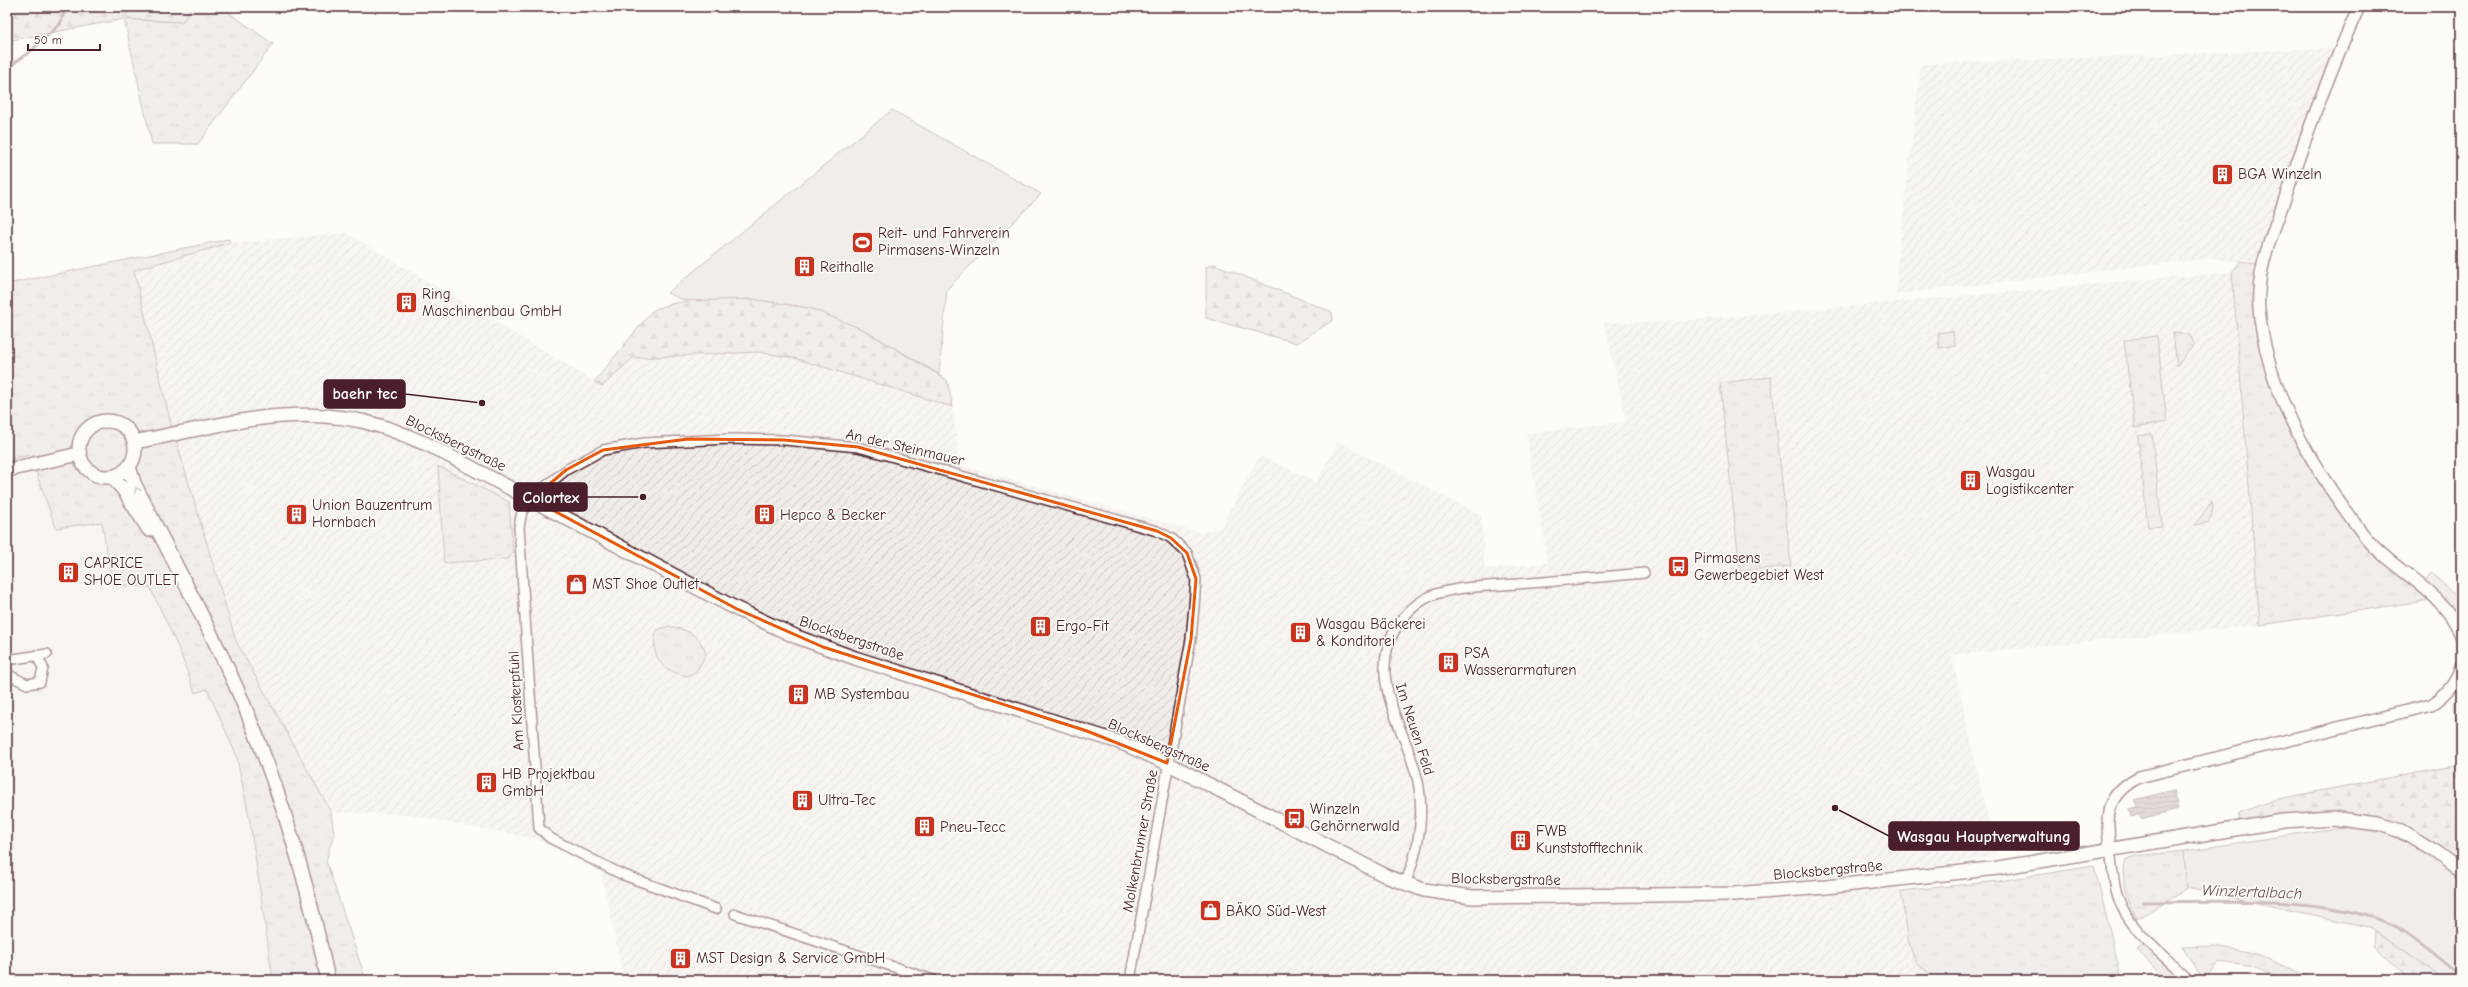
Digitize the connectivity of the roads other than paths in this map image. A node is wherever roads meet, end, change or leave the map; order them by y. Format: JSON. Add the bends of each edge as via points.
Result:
{"nodes":[{"id":1,"x":2358,"y":7,"type":"edge"},
{"id":2,"x":134,"y":442,"type":"junction"},
{"id":3,"x":79,"y":454,"type":"junction"},
{"id":4,"x":129,"y":467,"type":"junction"},
{"id":5,"x":7,"y":470,"type":"edge"},
{"id":6,"x":112,"y":477,"type":"junction"},
{"id":7,"x":532,"y":499,"type":"junction"},
{"id":8,"x":1180,"y":545,"type":"joint"},
{"id":9,"x":1644,"y":573,"type":"dead end"},
{"id":10,"x":186,"y":587,"type":"junction"},
{"id":11,"x":2461,"y":636,"type":"edge"},
{"id":12,"x":47,"y":654,"type":"dead end"},
{"id":13,"x":37,"y":655,"type":"junction"},
{"id":14,"x":7,"y":660,"type":"edge"},
{"id":15,"x":2461,"y":667,"type":"edge"},
{"id":16,"x":7,"y":674,"type":"edge"},
{"id":17,"x":1167,"y":763,"type":"junction"},
{"id":18,"x":2110,"y":849,"type":"junction"},
{"id":19,"x":2461,"y":870,"type":"edge"},
{"id":20,"x":1405,"y":884,"type":"junction"},
{"id":21,"x":716,"y":909,"type":"dead end"},
{"id":22,"x":735,"y":914,"type":"dead end"},
{"id":23,"x":328,"y":980,"type":"edge"},
{"id":24,"x":933,"y":980,"type":"edge"},
{"id":25,"x":1130,"y":980,"type":"edge"},
{"id":26,"x":2189,"y":980,"type":"edge"}],
"edges":[{"from":1,"to":11,"type":"street","via":[[2314,112],[2262,266],[2259,307],[2266,354],[2282,401],[2303,443],[2334,493],[2381,554],[2437,599],[2457,625]]},
{"from":2,"to":3,"type":"main road","via":[[123,426],[105,421],[88,428],[82,436]]},
{"from":2,"to":4,"type":"main road","via":[[135,451]]},
{"from":2,"to":7,"type":"main road","name":"Blocksbergstraße","via":[[236,421],[297,415],[334,417],[380,426],[429,445]]},
{"from":3,"to":5,"type":"main road"},
{"from":3,"to":6,"type":"main road","via":[[85,468],[98,476]]},
{"from":4,"to":6,"type":"main road"},
{"from":10,"to":4,"type":"main road","one_way":true,"via":[[134,483]]},
{"from":6,"to":10,"type":"main road","via":[[123,489]]},
{"from":7,"to":8,"type":"street","name":"An der Steinmauer","via":[[566,470],[604,450],[688,439],[784,440],[858,447],[954,472],[1157,531]]},
{"from":7,"to":17,"type":"main road","name":"Blocksbergstraße","via":[[737,609],[798,637],[855,658],[1108,738]]},
{"from":7,"to":21,"type":"street","name":"Am Klosterpfuhl","via":[[522,512],[519,527],[539,828],[550,838],[621,874]]},
{"from":8,"to":17,"type":"street","name":"Molkenbrunner Straße","via":[[1187,553],[1196,578],[1191,639]]},
{"from":9,"to":20,"type":"street","name":"Im Neuen Feld","via":[[1458,589],[1424,599],[1400,622],[1388,647],[1384,679],[1415,768],[1421,806],[1419,842]]},
{"from":10,"to":23,"type":"main road","via":[[228,670],[264,757],[296,848]]},
{"from":12,"to":13,"type":"street"},
{"from":13,"to":14,"type":"street"},
{"from":13,"to":16,"type":"street","via":[[43,674],[42,679],[36,684],[27,684]]},
{"from":15,"to":18,"type":"street","via":[[2455,682],[2431,705],[2139,777],[2120,789],[2110,806]]},
{"from":17,"to":20,"type":"main road","name":"Blocksbergstraße"},
{"from":17,"to":25,"type":"street","name":"Molkenbrunner Straße"},
{"from":18,"to":19,"type":"main road","name":"Blocksbergstraße","via":[[2283,821],[2332,818],[2379,824],[2401,831]]},
{"from":18,"to":20,"type":"main road","name":"Blocksbergstraße","via":[[1938,876],[1734,894],[1472,897],[1445,895]]},
{"from":18,"to":26,"type":"street","via":[[2118,897],[2128,918]]},
{"from":22,"to":24,"type":"street"}]}
